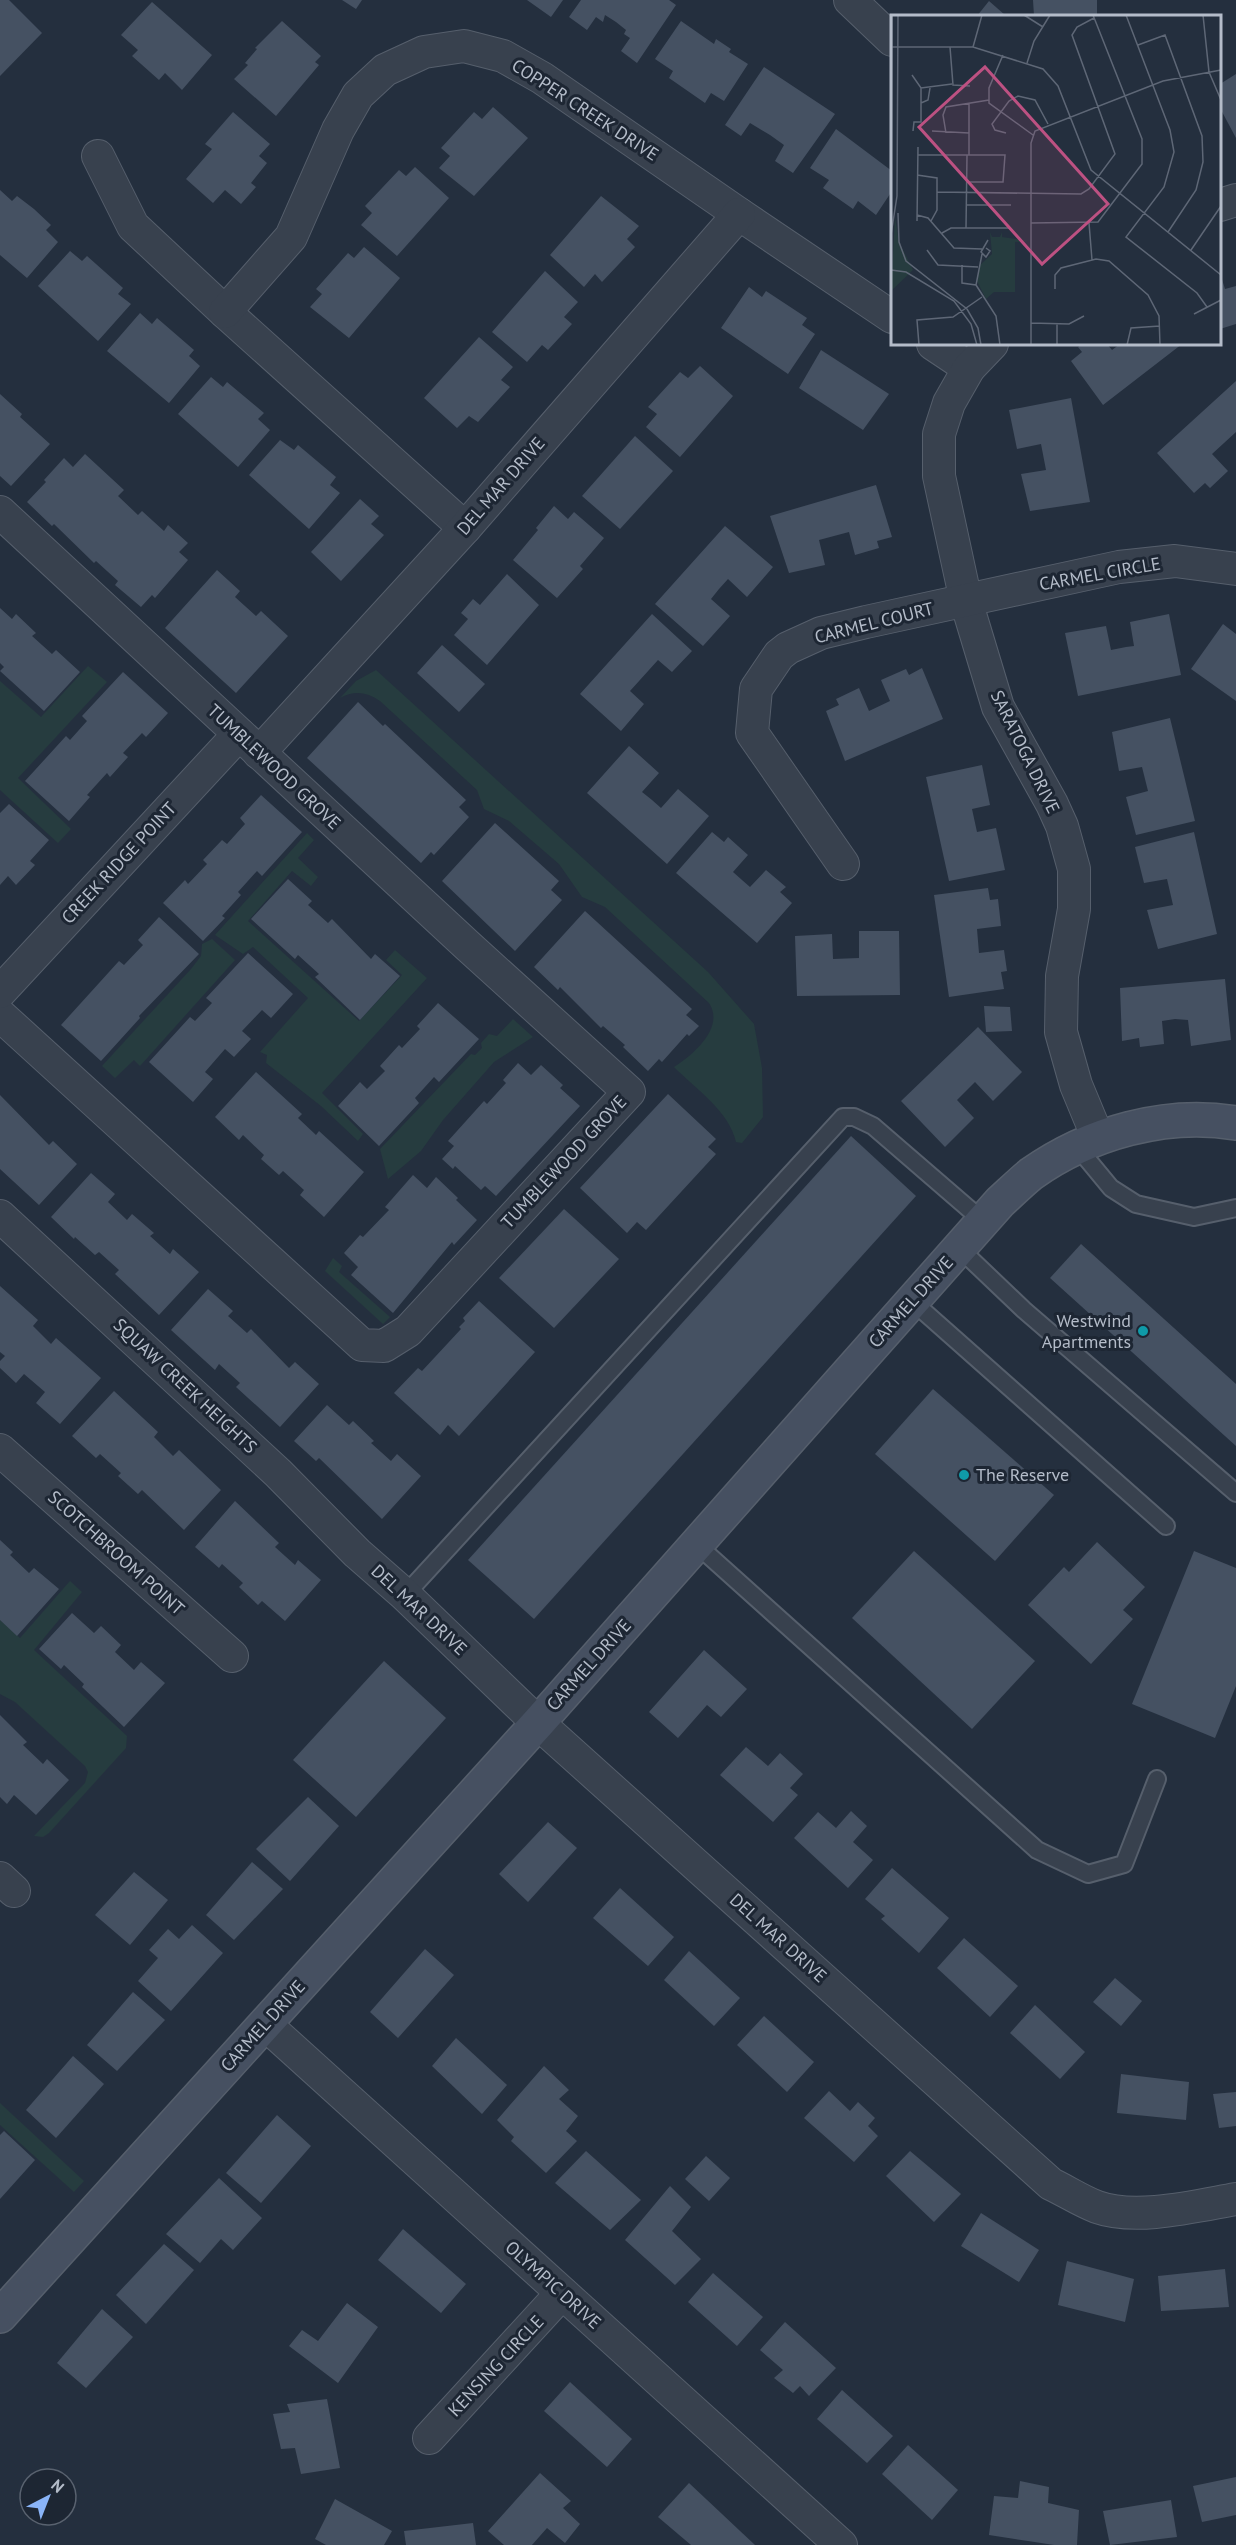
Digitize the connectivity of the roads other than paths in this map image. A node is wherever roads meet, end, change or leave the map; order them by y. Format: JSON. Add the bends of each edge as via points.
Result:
{"nodes":[{"id":1,"x":850,"y":0,"type":"edge"},
{"id":2,"x":891,"y":39,"type":"edge"},
{"id":3,"x":98,"y":156,"type":"dead end"},
{"id":4,"x":1236,"y":200,"type":"edge"},
{"id":5,"x":1221,"y":206,"type":"edge"},
{"id":6,"x":739,"y":214,"type":"junction"},
{"id":7,"x":225,"y":312,"type":"junction"},
{"id":8,"x":891,"y":316,"type":"edge"},
{"id":9,"x":934,"y":345,"type":"edge"},
{"id":10,"x":991,"y":345,"type":"edge"},
{"id":11,"x":969,"y":368,"type":"junction"},
{"id":12,"x":0,"y":512,"type":"edge"},
{"id":13,"x":465,"y":528,"type":"junction"},
{"id":14,"x":1236,"y":569,"type":"edge"},
{"id":15,"x":966,"y":601,"type":"junction"},
{"id":16,"x":249,"y":744,"type":"junction"},
{"id":17,"x":843,"y":864,"type":"dead end"},
{"id":18,"x":0,"y":992,"type":"edge"},
{"id":19,"x":0,"y":1015,"type":"edge"},
{"id":20,"x":1236,"y":1124,"type":"edge"},
{"id":21,"x":1088,"y":1143,"type":"junction"},
{"id":22,"x":1236,"y":1208,"type":"edge"},
{"id":23,"x":0,"y":1216,"type":"edge"},
{"id":24,"x":983,"y":1221,"type":"junction"},
{"id":25,"x":959,"y":1248,"type":"junction"},
{"id":26,"x":912,"y":1301,"type":"junction"},
{"id":27,"x":0,"y":1450,"type":"edge"},
{"id":28,"x":1236,"y":1493,"type":"edge"},
{"id":29,"x":1166,"y":1526,"type":"dead end"},
{"id":30,"x":696,"y":1544,"type":"junction"},
{"id":31,"x":366,"y":1560,"type":"joint"},
{"id":32,"x":405,"y":1595,"type":"junction"},
{"id":33,"x":232,"y":1656,"type":"dead end"},
{"id":34,"x":538,"y":1723,"type":"junction"},
{"id":35,"x":1157,"y":1779,"type":"dead end"},
{"id":36,"x":266,"y":2024,"type":"junction"},
{"id":37,"x":1236,"y":2199,"type":"edge"},
{"id":38,"x":562,"y":2293,"type":"junction"},
{"id":39,"x":0,"y":2316,"type":"edge"},
{"id":40,"x":429,"y":2438,"type":"dead end"},
{"id":41,"x":841,"y":2545,"type":"edge"}],
"edges":[{"from":1,"to":2,"type":"street"},
{"from":3,"to":7,"type":"street","via":[[133,226]]},
{"from":4,"to":5,"type":"street"},
{"from":6,"to":7,"type":"street","name":"COPPER CREEK DRIVE","via":[[542,78],[503,56],[464,46],[424,52],[385,70],[358,95],[338,130],[291,237]]},
{"from":6,"to":8,"type":"street","name":"COPPER CREEK DRIVE"},
{"from":6,"to":13,"type":"street","name":"DEL MAR DRIVE"},
{"from":7,"to":13,"type":"street"},
{"from":9,"to":11,"type":"street"},
{"from":10,"to":11,"type":"street","name":"SARATOGA DRIVE"},
{"from":11,"to":15,"type":"street","name":"SARATOGA DRIVE","via":[[949,403],[939,434],[939,476]]},
{"from":12,"to":16,"type":"street","name":"TUMBLEWOOD GROVE"},
{"from":13,"to":16,"type":"street","name":"DEL MAR DRIVE"},
{"from":14,"to":15,"type":"street","name":"CARMEL CIRCLE","via":[[1175,561],[1119,567]]},
{"from":15,"to":17,"type":"street","name":"CARMEL COURT","via":[[821,633],[779,655],[756,688],[752,733]]},
{"from":15,"to":21,"type":"street","name":"SARATOGA DRIVE","via":[[998,707],[1052,804],[1074,869],[1074,909],[1062,976],[1061,1032]]},
{"from":16,"to":18,"type":"street","name":"CREEK RIDGE POINT"},
{"from":16,"to":19,"type":"street","name":"TUMBLEWOOD GROVE","via":[[629,1092],[408,1331],[384,1346],[363,1345]]},
{"from":20,"to":21,"type":"street","name":"CARMEL DRIVE","via":[[1219,1120],[1159,1122]]},
{"from":21,"to":22,"type":"lane","via":[[1111,1188],[1136,1204],[1194,1217]]},
{"from":21,"to":24,"type":"street","name":"CARMEL DRIVE","via":[[1031,1174]]},
{"from":23,"to":31,"type":"street","name":"SQUAW CREEK HEIGHTS","via":[[278,1473]]},
{"from":24,"to":25,"type":"street","name":"CARMEL DRIVE"},
{"from":24,"to":32,"type":"lane","via":[[873,1126],[854,1117],[843,1117]]},
{"from":25,"to":26,"type":"street","name":"CARMEL DRIVE"},
{"from":25,"to":28,"type":"lane","via":[[1024,1310]]},
{"from":26,"to":29,"type":"lane"},
{"from":26,"to":30,"type":"street","name":"CARMEL DRIVE"},
{"from":27,"to":33,"type":"street","name":"SCOTCHBROOM POINT"},
{"from":30,"to":34,"type":"street","name":"CARMEL DRIVE"},
{"from":30,"to":35,"type":"lane","via":[[1037,1850],[1088,1874],[1124,1864]]},
{"from":31,"to":32,"type":"street","name":"DEL MAR DRIVE"},
{"from":32,"to":34,"type":"street","name":"DEL MAR DRIVE"},
{"from":34,"to":36,"type":"street","name":"CARMEL DRIVE"},
{"from":34,"to":37,"type":"street","name":"DEL MAR DRIVE","via":[[1051,2184],[1098,2208],[1140,2213]]},
{"from":36,"to":38,"type":"street","name":"OLYMPIC DRIVE"},
{"from":36,"to":39,"type":"street","name":"CARMEL DRIVE"},
{"from":38,"to":40,"type":"street","name":"KENSING CIRCLE"},
{"from":38,"to":41,"type":"street","name":"OLYMPIC DRIVE"}]}
